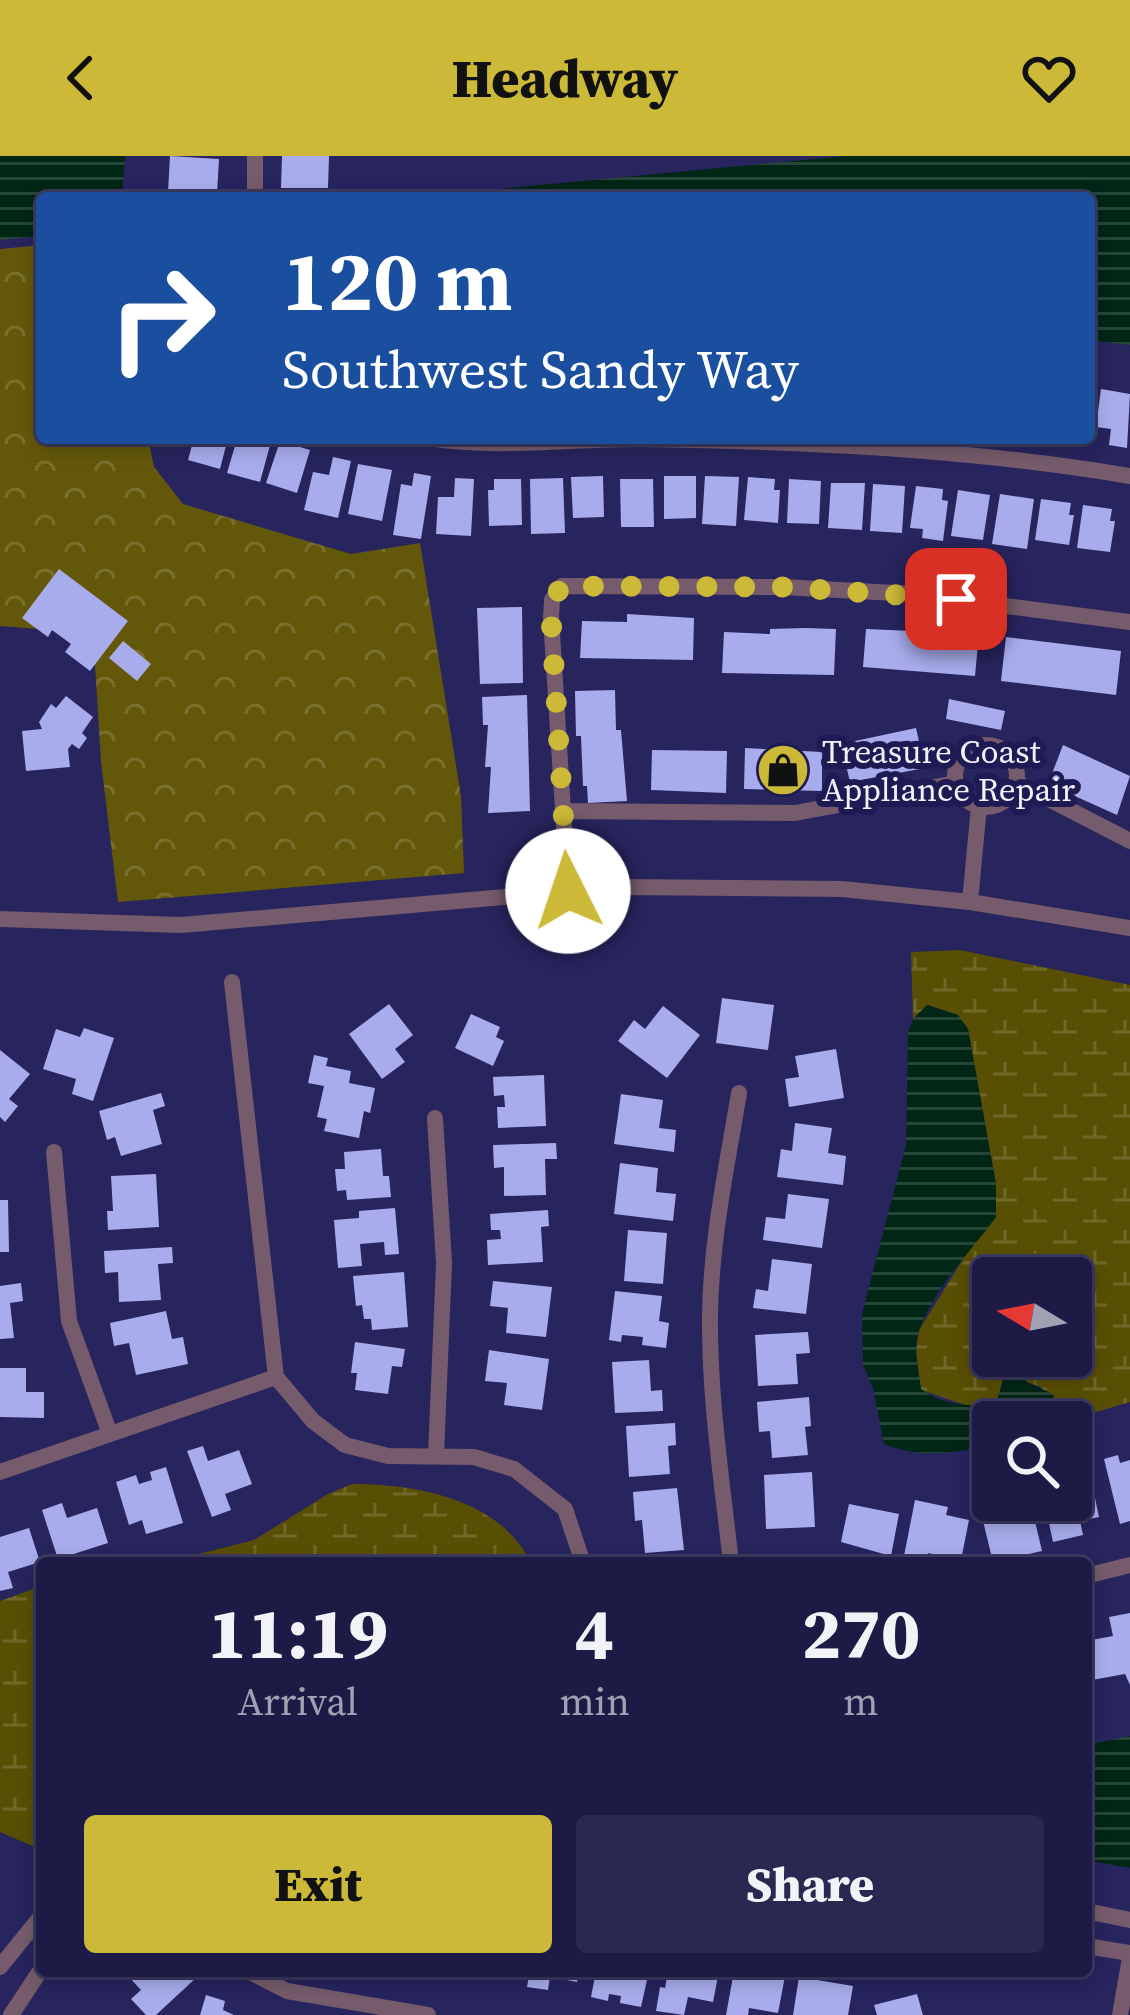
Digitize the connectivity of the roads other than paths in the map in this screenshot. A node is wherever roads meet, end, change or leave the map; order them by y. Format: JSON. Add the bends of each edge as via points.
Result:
{"nodes":[{"id":1,"x":255,"y":156,"type":"edge"},
{"id":2,"x":255,"y":192,"type":"edge"},
{"id":3,"x":751,"y":444,"type":"edge"},
{"id":4,"x":1130,"y":476,"type":"edge"},
{"id":5,"x":1130,"y":622,"type":"edge"},
{"id":6,"x":1016,"y":782,"type":"junction"},
{"id":7,"x":956,"y":783,"type":"junction"},
{"id":8,"x":979,"y":806,"type":"junction"},
{"id":9,"x":562,"y":812,"type":"junction"},
{"id":10,"x":1130,"y":841,"type":"edge"},
{"id":11,"x":568,"y":891,"type":"junction"},
{"id":12,"x":970,"y":902,"type":"junction"},
{"id":13,"x":0,"y":919,"type":"edge"},
{"id":14,"x":1130,"y":928,"type":"edge"},
{"id":15,"x":232,"y":982,"type":"dead end"},
{"id":16,"x":740,"y":1094,"type":"dead end"},
{"id":17,"x":435,"y":1118,"type":"dead end"},
{"id":18,"x":54,"y":1152,"type":"dead end"},
{"id":19,"x":276,"y":1377,"type":"junction"},
{"id":20,"x":110,"y":1434,"type":"junction"},
{"id":21,"x":436,"y":1455,"type":"junction"},
{"id":22,"x":0,"y":1472,"type":"edge"},
{"id":23,"x":581,"y":1557,"type":"edge"},
{"id":24,"x":730,"y":1557,"type":"edge"},
{"id":25,"x":1130,"y":1565,"type":"edge"},
{"id":26,"x":1092,"y":1574,"type":"edge"},
{"id":27,"x":1092,"y":1913,"type":"edge"},
{"id":28,"x":1130,"y":1920,"type":"edge"},
{"id":29,"x":36,"y":1922,"type":"edge"},
{"id":30,"x":1092,"y":1947,"type":"edge"},
{"id":31,"x":1130,"y":1956,"type":"edge"},
{"id":32,"x":0,"y":1967,"type":"edge"},
{"id":33,"x":36,"y":1977,"type":"edge"},
{"id":34,"x":259,"y":1977,"type":"edge"},
{"id":35,"x":11,"y":2015,"type":"edge"},
{"id":36,"x":428,"y":2015,"type":"edge"},
{"id":37,"x":1120,"y":2015,"type":"edge"}],
"edges":[{"from":1,"to":2,"type":"street"},
{"from":3,"to":4,"type":"street","via":[[978,456]]},
{"from":5,"to":9,"type":"street","via":[[914,594],[562,586],[551,617]]},
{"from":6,"to":7,"type":"street","via":[[1009,755],[986,745],[960,759]]},
{"from":6,"to":8,"type":"street","via":[[1000,803]]},
{"from":6,"to":10,"type":"street"},
{"from":7,"to":8,"type":"street"},
{"from":7,"to":9,"type":"street","via":[[795,813]]},
{"from":8,"to":12,"type":"street"},
{"from":9,"to":11,"type":"street"},
{"from":11,"to":12,"type":"street","via":[[842,889]]},
{"from":11,"to":13,"type":"street","via":[[181,925]]},
{"from":12,"to":14,"type":"street"},
{"from":15,"to":19,"type":"street"},
{"from":16,"to":24,"type":"street","via":[[710,1313]]},
{"from":17,"to":21,"type":"street","via":[[444,1263]]},
{"from":18,"to":20,"type":"street","via":[[69,1321]]},
{"from":19,"to":20,"type":"street"},
{"from":19,"to":21,"type":"street","via":[[345,1445],[388,1456]]},
{"from":20,"to":22,"type":"street"},
{"from":21,"to":23,"type":"street","via":[[514,1469],[566,1509]]},
{"from":25,"to":26,"type":"street"},
{"from":27,"to":28,"type":"street"},
{"from":29,"to":32,"type":"street"},
{"from":30,"to":31,"type":"street"},
{"from":31,"to":37,"type":"street"},
{"from":33,"to":35,"type":"street"},
{"from":34,"to":36,"type":"street","via":[[286,1991]]}]}
